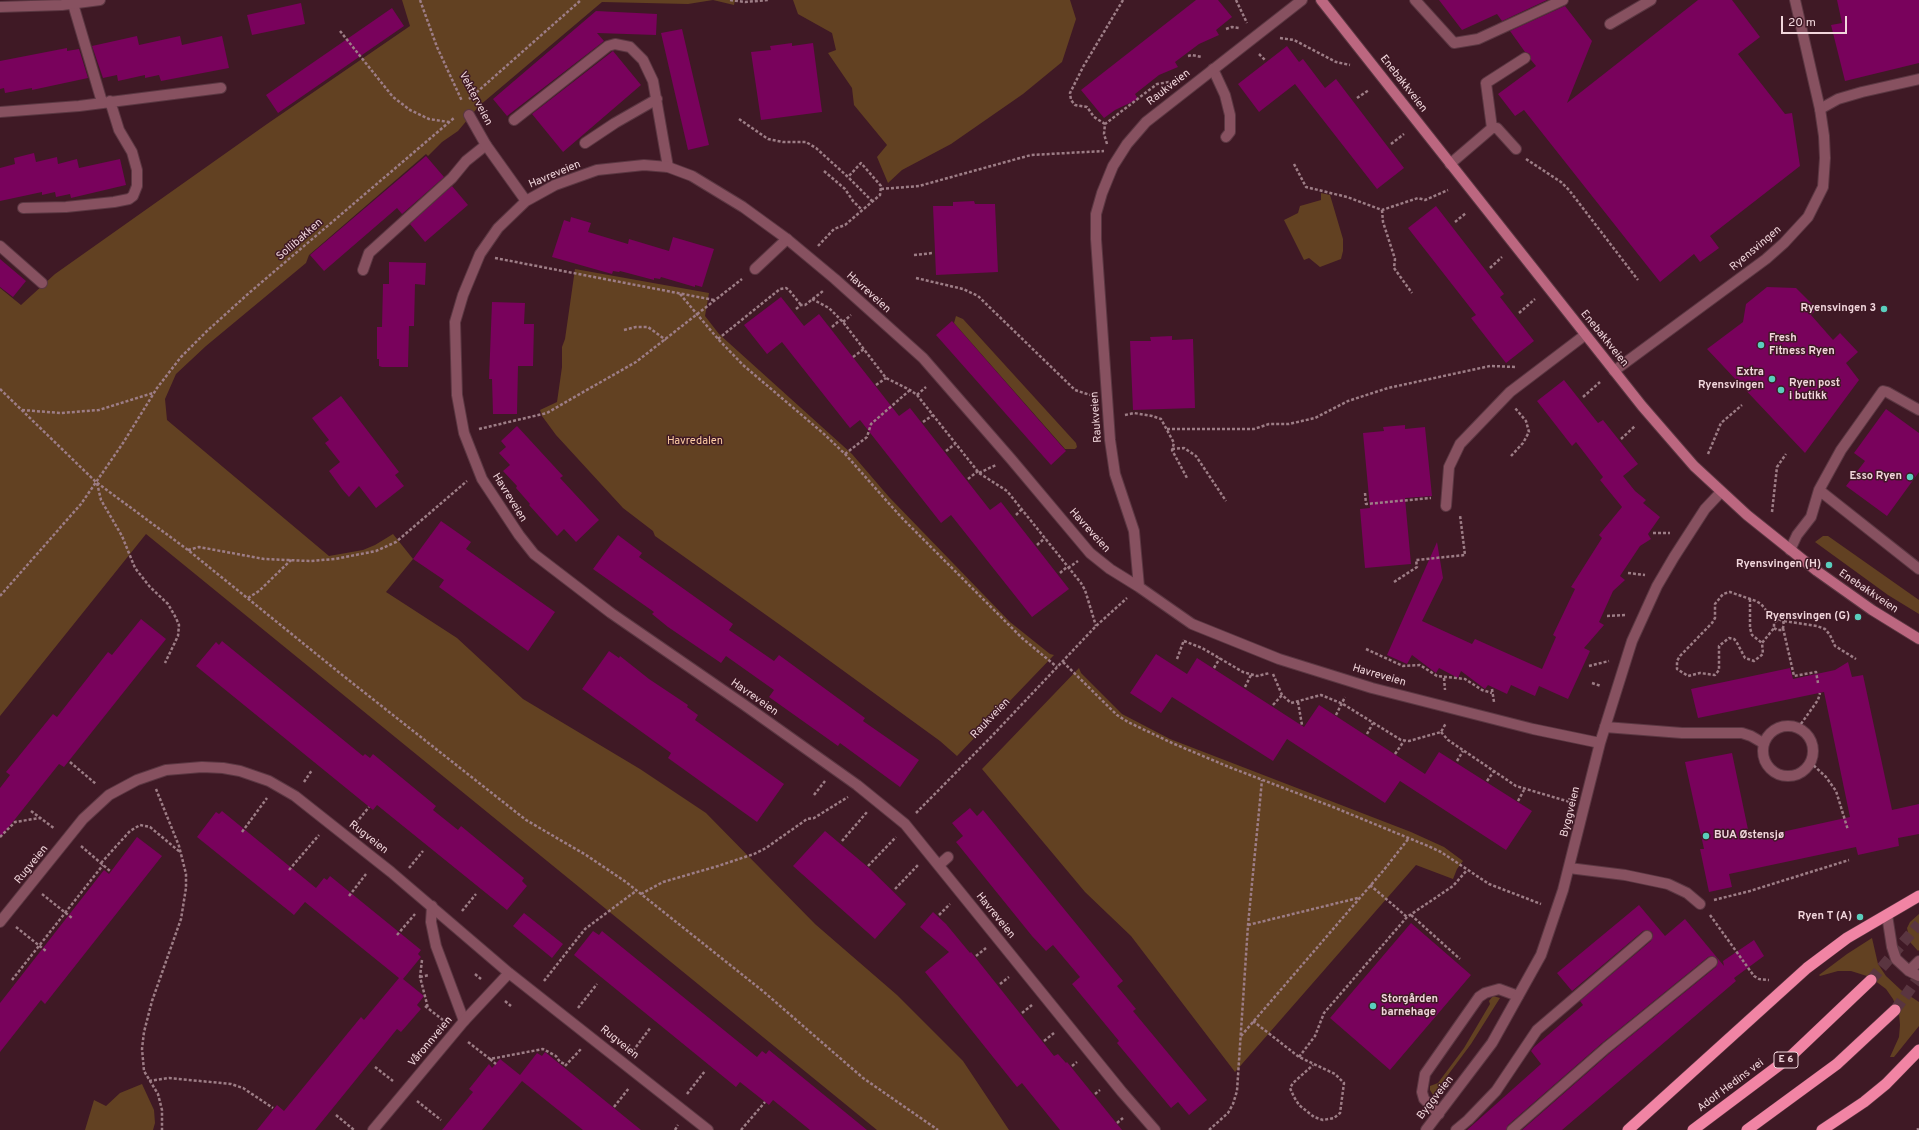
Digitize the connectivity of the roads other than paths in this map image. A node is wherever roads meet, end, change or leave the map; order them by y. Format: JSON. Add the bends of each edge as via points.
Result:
{"nodes":[{"id":1,"x":100,"y":0,"type":"edge"},
{"id":2,"x":1302,"y":0,"type":"edge"},
{"id":3,"x":1321,"y":0,"type":"edge"},
{"id":4,"x":1415,"y":0,"type":"edge"},
{"id":5,"x":1563,"y":0,"type":"edge"},
{"id":6,"x":1651,"y":0,"type":"edge"},
{"id":7,"x":1795,"y":0,"type":"edge"},
{"id":8,"x":62,"y":3,"type":"edge"},
{"id":9,"x":73,"y":4,"type":"junction"},
{"id":10,"x":0,"y":7,"type":"edge"},
{"id":11,"x":1610,"y":24,"type":"dead end"},
{"id":12,"x":1525,"y":58,"type":"dead end"},
{"id":13,"x":1213,"y":69,"type":"junction"},
{"id":14,"x":1919,"y":79,"type":"edge"},
{"id":15,"x":221,"y":88,"type":"dead end"},
{"id":16,"x":657,"y":99,"type":"junction"},
{"id":17,"x":106,"y":101,"type":"junction"},
{"id":18,"x":1820,"y":109,"type":"junction"},
{"id":19,"x":0,"y":112,"type":"edge"},
{"id":20,"x":469,"y":115,"type":"road end"},
{"id":21,"x":514,"y":120,"type":"dead end"},
{"id":22,"x":1492,"y":128,"type":"junction"},
{"id":23,"x":1226,"y":137,"type":"dead end"},
{"id":24,"x":584,"y":143,"type":"dead end"},
{"id":25,"x":486,"y":145,"type":"junction"},
{"id":26,"x":1516,"y":149,"type":"road end"},
{"id":27,"x":1450,"y":164,"type":"junction"},
{"id":28,"x":668,"y":168,"type":"junction"},
{"id":29,"x":526,"y":201,"type":"junction"},
{"id":30,"x":23,"y":208,"type":"dead end"},
{"id":31,"x":787,"y":239,"type":"junction"},
{"id":32,"x":0,"y":246,"type":"edge"},
{"id":33,"x":755,"y":269,"type":"road end"},
{"id":34,"x":363,"y":270,"type":"dead end"},
{"id":35,"x":42,"y":283,"type":"dead end"},
{"id":36,"x":1585,"y":335,"type":"junction"},
{"id":37,"x":1614,"y":371,"type":"junction"},
{"id":38,"x":1919,"y":410,"type":"edge"},
{"id":39,"x":1819,"y":490,"type":"junction"},
{"id":40,"x":1721,"y":492,"type":"junction"},
{"id":41,"x":1446,"y":501,"type":"road end"},
{"id":42,"x":1790,"y":550,"type":"junction"},
{"id":43,"x":1919,"y":568,"type":"edge"},
{"id":44,"x":1139,"y":587,"type":"junction"},
{"id":45,"x":1919,"y":639,"type":"edge"},
{"id":46,"x":1605,"y":727,"type":"junction"},
{"id":47,"x":1600,"y":743,"type":"junction"},
{"id":48,"x":1763,"y":743,"type":"junction"},
{"id":49,"x":948,"y":857,"type":"dead end"},
{"id":50,"x":939,"y":865,"type":"junction"},
{"id":51,"x":1569,"y":868,"type":"junction"},
{"id":52,"x":1919,"y":896,"type":"edge"},
{"id":53,"x":1700,"y":904,"type":"road end"},
{"id":54,"x":432,"y":906,"type":"junction"},
{"id":55,"x":1887,"y":915,"type":"junction"},
{"id":56,"x":0,"y":922,"type":"edge"},
{"id":57,"x":1647,"y":936,"type":"dead end"},
{"id":58,"x":1919,"y":961,"type":"edge"},
{"id":59,"x":1712,"y":962,"type":"dead end"},
{"id":60,"x":1909,"y":971,"type":"junction"},
{"id":61,"x":509,"y":973,"type":"junction"},
{"id":62,"x":1919,"y":976,"type":"edge"},
{"id":63,"x":1871,"y":980,"type":"tunnel mouth"},
{"id":64,"x":1518,"y":996,"type":"junction"},
{"id":65,"x":1895,"y":1010,"type":"tunnel mouth"},
{"id":66,"x":464,"y":1020,"type":"junction"},
{"id":67,"x":1919,"y":1050,"type":"edge"},
{"id":68,"x":1440,"y":1114,"type":"junction"},
{"id":69,"x":1430,"y":1129,"type":"edge"},
{"id":70,"x":374,"y":1130,"type":"edge"},
{"id":71,"x":708,"y":1130,"type":"edge"},
{"id":72,"x":1156,"y":1130,"type":"edge"},
{"id":73,"x":1456,"y":1130,"type":"edge"},
{"id":74,"x":1512,"y":1130,"type":"edge"},
{"id":75,"x":1628,"y":1130,"type":"edge"},
{"id":76,"x":1693,"y":1130,"type":"edge"},
{"id":77,"x":1747,"y":1130,"type":"edge"},
{"id":78,"x":1822,"y":1130,"type":"edge"}],
"edges":[{"from":1,"to":9,"type":"street"},
{"from":2,"to":13,"type":"street","name":"Raukveien"},
{"from":3,"to":27,"type":"main road","name":"Enebakkveien"},
{"from":4,"to":5,"type":"street","via":[[1454,42],[1478,39]]},
{"from":6,"to":11,"type":"street"},
{"from":7,"to":18,"type":"street","name":"Ryensvingen"},
{"from":8,"to":9,"type":"street"},
{"from":8,"to":10,"type":"street"},
{"from":9,"to":17,"type":"street"},
{"from":12,"to":22,"type":"street","via":[[1486,83]]},
{"from":13,"to":23,"type":"street","via":[[1225,95],[1230,115],[1230,132]]},
{"from":13,"to":44,"type":"street","name":"Raukveien","via":[[1146,122],[1113,166],[1096,214],[1109,421],[1115,474],[1134,531]]},
{"from":14,"to":18,"type":"street","via":[[1838,99]]},
{"from":15,"to":17,"type":"street"},
{"from":16,"to":21,"type":"street","via":[[643,60],[630,47],[615,44],[608,46]]},
{"from":16,"to":24,"type":"street"},
{"from":16,"to":28,"type":"street"},
{"from":17,"to":19,"type":"street","via":[[79,106]]},
{"from":17,"to":30,"type":"street","via":[[132,152],[137,170],[137,186],[133,196],[114,202]]},
{"from":18,"to":37,"type":"street","name":"Ryensvingen","via":[[1825,158],[1823,187],[1808,217],[1766,259]]},
{"from":20,"to":25,"type":"street","name":"Vekterveien"},
{"from":22,"to":26,"type":"street","via":[[1497,128]]},
{"from":22,"to":27,"type":"street"},
{"from":25,"to":29,"type":"street","name":"Vekterveien"},
{"from":25,"to":34,"type":"street","via":[[369,253]]},
{"from":27,"to":36,"type":"main road","name":"Enebakkveien"},
{"from":28,"to":29,"type":"street","name":"Havreveien","via":[[644,166],[597,170],[555,185]]},
{"from":28,"to":31,"type":"street","name":"Havreveien","via":[[692,176],[743,206]]},
{"from":29,"to":50,"type":"street","name":"Havreveien","via":[[498,228],[480,254],[455,322],[457,395],[464,433],[482,480],[534,554],[611,613],[857,785],[905,824]]},
{"from":31,"to":33,"type":"street"},
{"from":31,"to":44,"type":"street","name":"Havreveien","via":[[923,358],[1090,552],[1110,569]]},
{"from":32,"to":35,"type":"street"},
{"from":36,"to":37,"type":"main road","name":"Enebakkveien"},
{"from":36,"to":41,"type":"street","via":[[1510,392],[1460,444],[1449,467]]},
{"from":37,"to":40,"type":"main road","name":"Enebakkveien","via":[[1671,440]]},
{"from":38,"to":39,"type":"street","via":[[1888,392],[1883,392],[1841,450]]},
{"from":39,"to":42,"type":"street","via":[[1811,518]]},
{"from":39,"to":43,"type":"street"},
{"from":40,"to":42,"type":"main road","name":"Enebakkveien"},
{"from":40,"to":46,"type":"street","name":"Byggveien","via":[[1705,509],[1657,586],[1632,641]]},
{"from":42,"to":45,"type":"main road","name":"Enebakkveien","via":[[1872,610]]},
{"from":44,"to":47,"type":"street","name":"Havreveien","via":[[1192,624],[1279,659],[1372,688],[1533,730]]},
{"from":46,"to":47,"type":"street","name":"Byggveien"},
{"from":46,"to":48,"type":"street","via":[[1682,733],[1742,733]]},
{"from":47,"to":51,"type":"street","name":"Byggveien"},
{"from":48,"to":48,"type":"street","via":[[1767,736],[1780,727],[1787,725],[1798,728],[1812,743],[1810,762],[1796,775],[1780,775],[1767,766],[1763,755]]},
{"from":49,"to":50,"type":"street"},
{"from":50,"to":72,"type":"street","name":"Havreveien","via":[[1122,1092]]},
{"from":51,"to":53,"type":"street","via":[[1625,875],[1668,884]]},
{"from":51,"to":64,"type":"street","name":"Byggveien","via":[[1541,956]]},
{"from":52,"to":55,"type":"highway"},
{"from":54,"to":56,"type":"street","name":"Rugveien","via":[[285,789],[240,771],[223,768],[184,768],[151,774],[108,795],[83,819]]},
{"from":54,"to":61,"type":"street","name":"Rugveien"},
{"from":54,"to":66,"type":"street","via":[[431,922],[436,946]]},
{"from":55,"to":60,"type":"street","via":[[1896,959]]},
{"from":55,"to":75,"type":"highway","via":[[1847,938],[1786,985]]},
{"from":57,"to":73,"type":"street","via":[[1537,1030],[1496,1091]]},
{"from":58,"to":60,"type":"street"},
{"from":59,"to":74,"type":"street","via":[[1606,1048]]},
{"from":60,"to":62,"type":"street"},
{"from":61,"to":66,"type":"street","name":"Våronnveien"},
{"from":61,"to":71,"type":"street","name":"Rugveien"},
{"from":63,"to":76,"type":"highway","name":"Adolf Hedins vei","number":"E 6","via":[[1790,1057]]},
{"from":64,"to":68,"type":"street","name":"Byggveien","via":[[1492,1044]]},
{"from":64,"to":68,"type":"street","via":[[1499,989],[1479,997],[1425,1074],[1422,1092],[1424,1099]]},
{"from":65,"to":77,"type":"highway","via":[[1837,1064]]},
{"from":66,"to":70,"type":"street","name":"Våronnveien"},
{"from":67,"to":78,"type":"highway","via":[[1886,1084]]},
{"from":68,"to":69,"type":"street","name":"Byggveien"}]}
